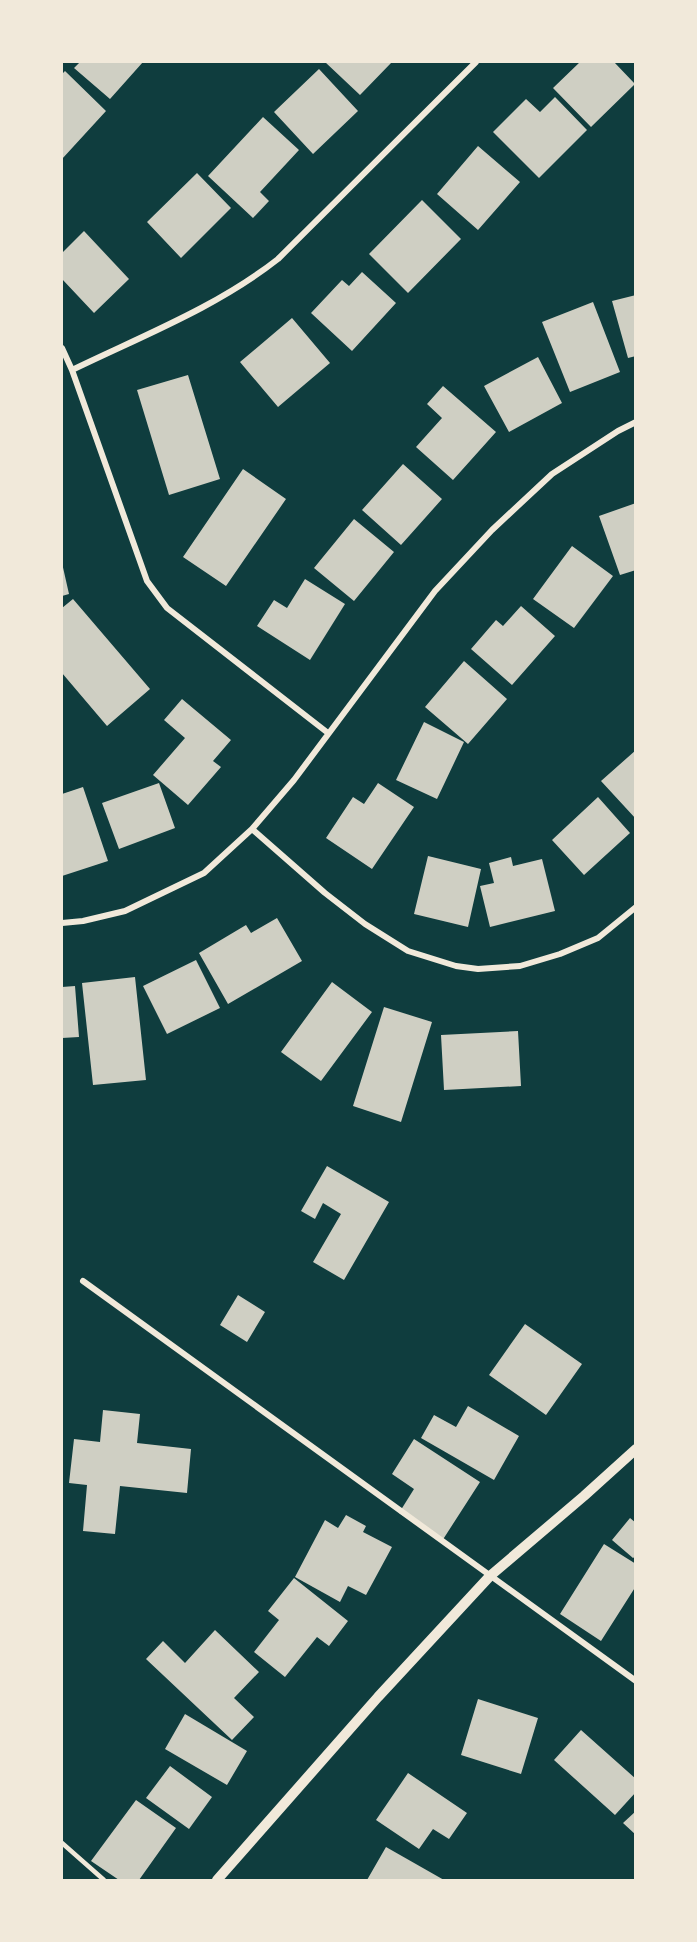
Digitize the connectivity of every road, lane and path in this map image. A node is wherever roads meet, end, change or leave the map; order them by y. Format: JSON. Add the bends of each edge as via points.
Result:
{"nodes":[{"id":1,"x":476,"y":62,"type":"edge"},
{"id":2,"x":62,"y":348,"type":"edge"},
{"id":3,"x":72,"y":370,"type":"junction"},
{"id":4,"x":636,"y":423,"type":"edge"},
{"id":5,"x":328,"y":732,"type":"junction"},
{"id":6,"x":252,"y":829,"type":"junction"},
{"id":7,"x":636,"y":907,"type":"edge"},
{"id":8,"x":62,"y":923,"type":"edge"},
{"id":9,"x":83,"y":1281,"type":"dead end"},
{"id":10,"x":636,"y":1449,"type":"edge"},
{"id":11,"x":490,"y":1576,"type":"junction"},
{"id":12,"x":636,"y":1681,"type":"edge"},
{"id":13,"x":62,"y":1843,"type":"edge"},
{"id":14,"x":104,"y":1881,"type":"edge"},
{"id":15,"x":217,"y":1881,"type":"edge"}],
"edges":[{"from":1,"to":3,"type":"street","via":[[278,260],[256,277],[220,299]]},
{"from":2,"to":3,"type":"street"},
{"from":3,"to":5,"type":"street","via":[[147,581],[157,596],[167,608]]},
{"from":4,"to":5,"type":"street","via":[[552,474],[492,531],[435,591]]},
{"from":5,"to":6,"type":"street"},
{"from":6,"to":7,"type":"street","via":[[365,924],[408,951],[456,966],[520,966],[560,954],[598,938]]},
{"from":6,"to":8,"type":"street","via":[[204,873],[125,911]]},
{"from":9,"to":11,"type":"street"},
{"from":10,"to":11,"type":"street"},
{"from":11,"to":12,"type":"street"},
{"from":11,"to":15,"type":"street"},
{"from":13,"to":14,"type":"lane"}]}
